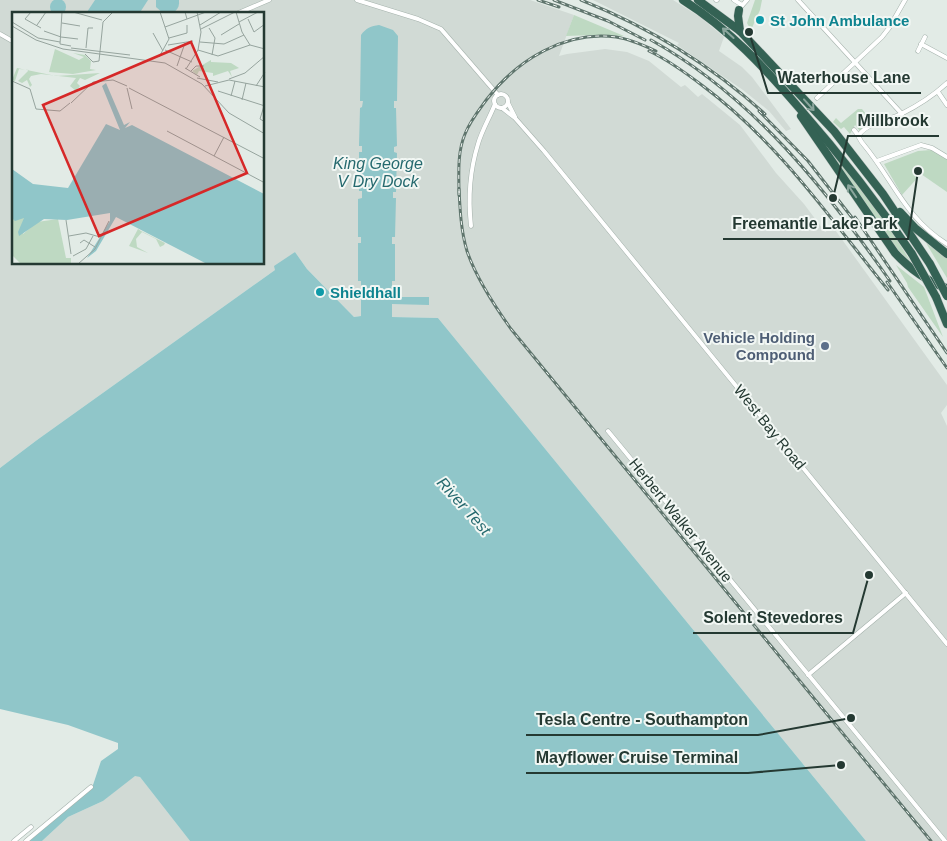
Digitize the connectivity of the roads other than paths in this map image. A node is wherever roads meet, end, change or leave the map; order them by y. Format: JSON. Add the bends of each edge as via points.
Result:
{"nodes":[{"id":1,"x":268,"y":0,"type":"edge"},
{"id":2,"x":357,"y":0,"type":"edge"},
{"id":3,"x":683,"y":0,"type":"edge"},
{"id":4,"x":698,"y":0,"type":"edge"},
{"id":5,"x":734,"y":0,"type":"edge"},
{"id":6,"x":748,"y":0,"type":"edge"},
{"id":7,"x":798,"y":0,"type":"edge"},
{"id":8,"x":905,"y":0,"type":"edge"},
{"id":9,"x":740,"y":8,"type":"junction"},
{"id":10,"x":241,"y":12,"type":"edge"},
{"id":11,"x":720,"y":15,"type":"junction"},
{"id":12,"x":740,"y":31,"type":"junction"},
{"id":13,"x":0,"y":34,"type":"edge"},
{"id":14,"x":925,"y":37,"type":"dead end"},
{"id":15,"x":12,"y":41,"type":"edge"},
{"id":16,"x":922,"y":44,"type":"junction"},
{"id":17,"x":918,"y":51,"type":"dead end"},
{"id":18,"x":947,"y":58,"type":"edge"},
{"id":19,"x":855,"y":62,"type":"junction"},
{"id":20,"x":947,"y":83,"type":"edge"},
{"id":21,"x":938,"y":92,"type":"junction"},
{"id":22,"x":787,"y":93,"type":"junction"},
{"id":23,"x":498,"y":95,"type":"junction"},
{"id":24,"x":817,"y":98,"type":"dead end"},
{"id":25,"x":508,"y":103,"type":"junction"},
{"id":26,"x":495,"y":104,"type":"junction"},
{"id":27,"x":947,"y":105,"type":"edge"},
{"id":28,"x":501,"y":108,"type":"junction"},
{"id":29,"x":902,"y":114,"type":"junction"},
{"id":30,"x":490,"y":118,"type":"junction"},
{"id":31,"x":515,"y":118,"type":"junction"},
{"id":32,"x":854,"y":130,"type":"dead end"},
{"id":33,"x":859,"y":135,"type":"junction"},
{"id":34,"x":947,"y":157,"type":"edge"},
{"id":35,"x":877,"y":161,"type":"junction"},
{"id":36,"x":883,"y":194,"type":"junction"},
{"id":37,"x":471,"y":226,"type":"dead end"},
{"id":38,"x":947,"y":244,"type":"edge"},
{"id":39,"x":947,"y":254,"type":"edge"},
{"id":40,"x":947,"y":289,"type":"edge"},
{"id":41,"x":947,"y":296,"type":"edge"},
{"id":42,"x":947,"y":324,"type":"edge"},
{"id":43,"x":608,"y":431,"type":"dead end"},
{"id":44,"x":906,"y":594,"type":"junction"},
{"id":45,"x":947,"y":644,"type":"edge"},
{"id":46,"x":808,"y":675,"type":"junction"},
{"id":47,"x":91,"y":787,"type":"dead end"},
{"id":48,"x":31,"y":827,"type":"dead end"},
{"id":49,"x":14,"y":841,"type":"edge"},
{"id":50,"x":26,"y":841,"type":"edge"},
{"id":51,"x":944,"y":841,"type":"edge"}],
"edges":[{"from":1,"to":10,"type":"street"},
{"from":2,"to":23,"type":"street","via":[[442,29]]},
{"from":22,"to":3,"type":"highway","one_way":true,"via":[[723,28]]},
{"from":4,"to":11,"type":"highway"},
{"from":5,"to":9,"type":"street"},
{"from":6,"to":9,"type":"street"},
{"from":7,"to":19,"type":"street"},
{"from":8,"to":19,"type":"street","via":[[882,37]]},
{"from":9,"to":11,"type":"highway","via":[[730,15]]},
{"from":9,"to":12,"type":"highway"},
{"from":11,"to":12,"type":"highway"},
{"from":12,"to":36,"type":"highway","one_way":true,"via":[[834,131]]},
{"from":13,"to":15,"type":"street"},
{"from":14,"to":16,"type":"street"},
{"from":16,"to":17,"type":"street"},
{"from":16,"to":18,"type":"street"},
{"from":19,"to":24,"type":"street"},
{"from":19,"to":29,"type":"street"},
{"from":20,"to":21,"type":"street"},
{"from":21,"to":27,"type":"street"},
{"from":21,"to":29,"type":"street"},
{"from":40,"to":22,"type":"highway","one_way":true,"via":[[925,278],[895,253]]},
{"from":22,"to":42,"type":"highway","bridge":true,"via":[[854,171],[887,216],[936,296]]},
{"from":23,"to":25,"type":"street","via":[[505,95]]},
{"from":23,"to":26,"type":"street"},
{"from":25,"to":28,"type":"street"},
{"from":25,"to":31,"type":"street","name":"West Bay Road"},
{"from":26,"to":28,"type":"street"},
{"from":26,"to":30,"type":"street"},
{"from":28,"to":30,"type":"street"},
{"from":28,"to":31,"type":"street","name":"West Bay Road"},
{"from":29,"to":33,"type":"street","via":[[864,129]]},
{"from":30,"to":37,"type":"street","via":[[474,160],[470,192]]},
{"from":31,"to":44,"type":"street","name":"West Bay Road"},
{"from":32,"to":33,"type":"street"},
{"from":33,"to":35,"type":"street"},
{"from":34,"to":35,"type":"street","via":[[920,145]]},
{"from":35,"to":38,"type":"street","via":[[920,225]]},
{"from":36,"to":39,"type":"highway","via":[[915,228]]},
{"from":36,"to":41,"type":"highway","bridge":true,"via":[[930,264]]},
{"from":43,"to":46,"type":"street","name":"Herbert Walker Avenue"},
{"from":44,"to":45,"type":"street","name":"West Bay Road"},
{"from":44,"to":46,"type":"street"},
{"from":46,"to":51,"type":"street","name":"Herbert Walker Avenue"},
{"from":47,"to":50,"type":"street"},
{"from":48,"to":49,"type":"street"}]}
